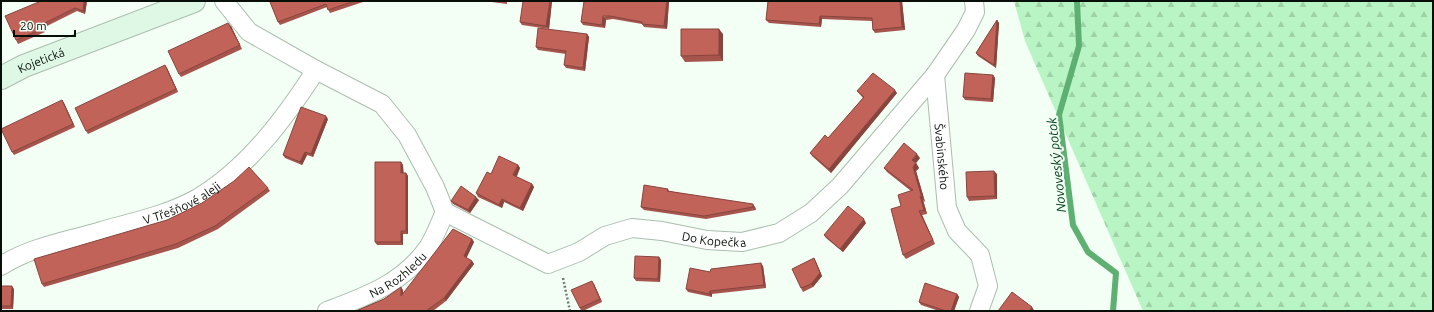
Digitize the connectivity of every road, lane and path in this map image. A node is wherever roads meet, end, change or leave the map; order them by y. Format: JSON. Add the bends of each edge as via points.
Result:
{"nodes":[{"id":1,"x":194,"y":1,"type":"edge"},
{"id":2,"x":224,"y":1,"type":"edge"},
{"id":3,"x":974,"y":1,"type":"edge"},
{"id":4,"x":316,"y":70,"type":"junction"},
{"id":5,"x":935,"y":75,"type":"junction"},
{"id":6,"x":1,"y":78,"type":"edge"},
{"id":7,"x":445,"y":212,"type":"junction"},
{"id":8,"x":558,"y":260,"type":"junction"},
{"id":9,"x":1,"y":266,"type":"edge"},
{"id":10,"x":327,"y":311,"type":"edge"},
{"id":11,"x":570,"y":311,"type":"edge"},
{"id":12,"x":979,"y":311,"type":"edge"}],
"edges":[{"from":1,"to":6,"type":"street","name":"Kojetická","via":[[24,66]]},
{"from":2,"to":4,"type":"street","via":[[248,32]]},
{"from":3,"to":5,"type":"street","via":[[975,12],[966,30]]},
{"from":4,"to":7,"type":"street","via":[[382,104],[407,135],[435,187]]},
{"from":4,"to":9,"type":"street","name":"V Třešňové aleji","via":[[257,149],[198,198],[165,212],[24,254]]},
{"from":5,"to":8,"type":"street","name":"Do Kopečka","via":[[840,186],[811,213],[779,233],[742,242],[707,240],[632,228],[605,236],[579,252]]},
{"from":5,"to":12,"type":"street","name":"Švabinského","via":[[947,208],[957,231],[980,255],[988,286]]},
{"from":7,"to":8,"type":"street","name":"Do Kopečka","via":[[548,264]]},
{"from":7,"to":10,"type":"street","name":"Na Rozhledu","via":[[429,246],[405,272],[375,293]]},
{"from":8,"to":11,"type":"path"}]}
